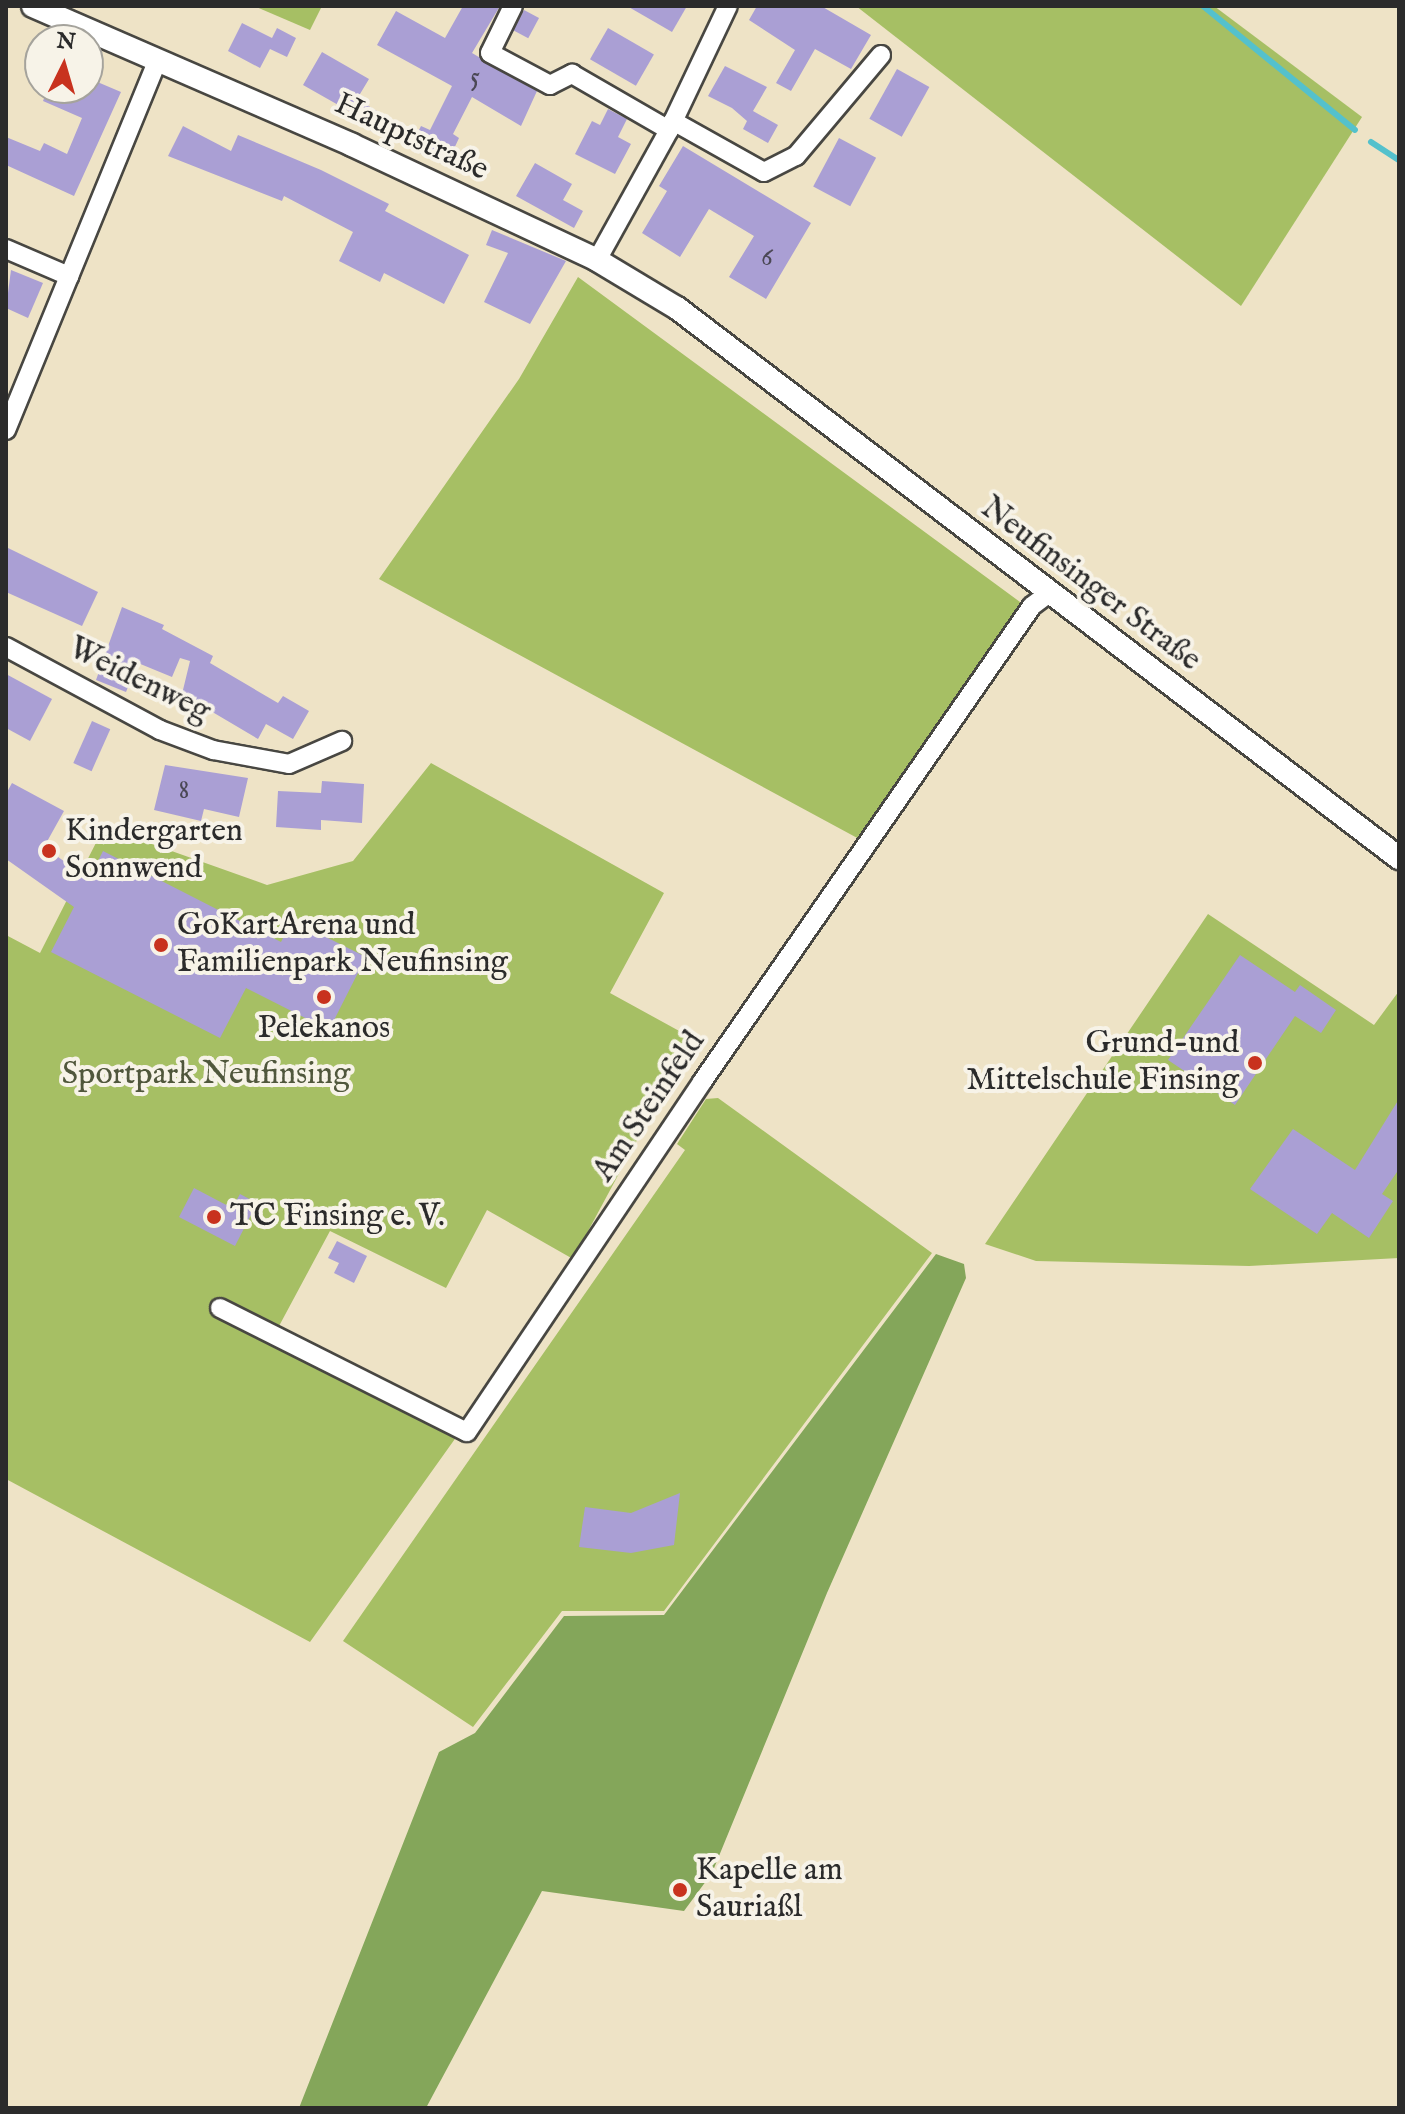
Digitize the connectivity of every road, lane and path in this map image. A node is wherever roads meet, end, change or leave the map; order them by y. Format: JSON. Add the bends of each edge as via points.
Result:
{"nodes":[{"id":1,"x":33,"y":6,"type":"edge"},
{"id":2,"x":513,"y":6,"type":"edge"},
{"id":3,"x":728,"y":6,"type":"edge"},
{"id":4,"x":881,"y":55,"type":"dead end"},
{"id":5,"x":158,"y":60,"type":"junction"},
{"id":6,"x":671,"y":126,"type":"junction"},
{"id":7,"x":6,"y":249,"type":"edge"},
{"id":8,"x":597,"y":260,"type":"junction"},
{"id":9,"x":69,"y":276,"type":"junction"},
{"id":10,"x":746,"y":359,"type":"joint"},
{"id":11,"x":6,"y":430,"type":"edge"},
{"id":12,"x":1048,"y":594,"type":"junction"},
{"id":13,"x":6,"y":647,"type":"edge"},
{"id":14,"x":342,"y":741,"type":"dead end"},
{"id":15,"x":1399,"y":858,"type":"edge"},
{"id":16,"x":220,"y":1308,"type":"dead end"}],
"edges":[{"from":1,"to":5,"type":"street","name":"Hauptstraße"},
{"from":2,"to":6,"type":"street","via":[[490,53],[550,85],[572,74]]},
{"from":3,"to":6,"type":"street"},
{"from":4,"to":6,"type":"street","via":[[796,156],[764,172]]},
{"from":5,"to":8,"type":"street","name":"Hauptstraße"},
{"from":5,"to":9,"type":"street"},
{"from":6,"to":8,"type":"street"},
{"from":7,"to":9,"type":"street"},
{"from":8,"to":10,"type":"street","name":"Hauptstraße"},
{"from":9,"to":11,"type":"street"},
{"from":10,"to":12,"type":"street","name":"Neufinsinger Straße"},
{"from":12,"to":15,"type":"street","name":"Neufinsinger Straße"},
{"from":12,"to":16,"type":"street","name":"Am Steinfeld","via":[[1032,606],[708,1073],[467,1432]]},
{"from":13,"to":14,"type":"street","name":"Weidenweg","via":[[160,730],[213,750],[289,764]]}]}
